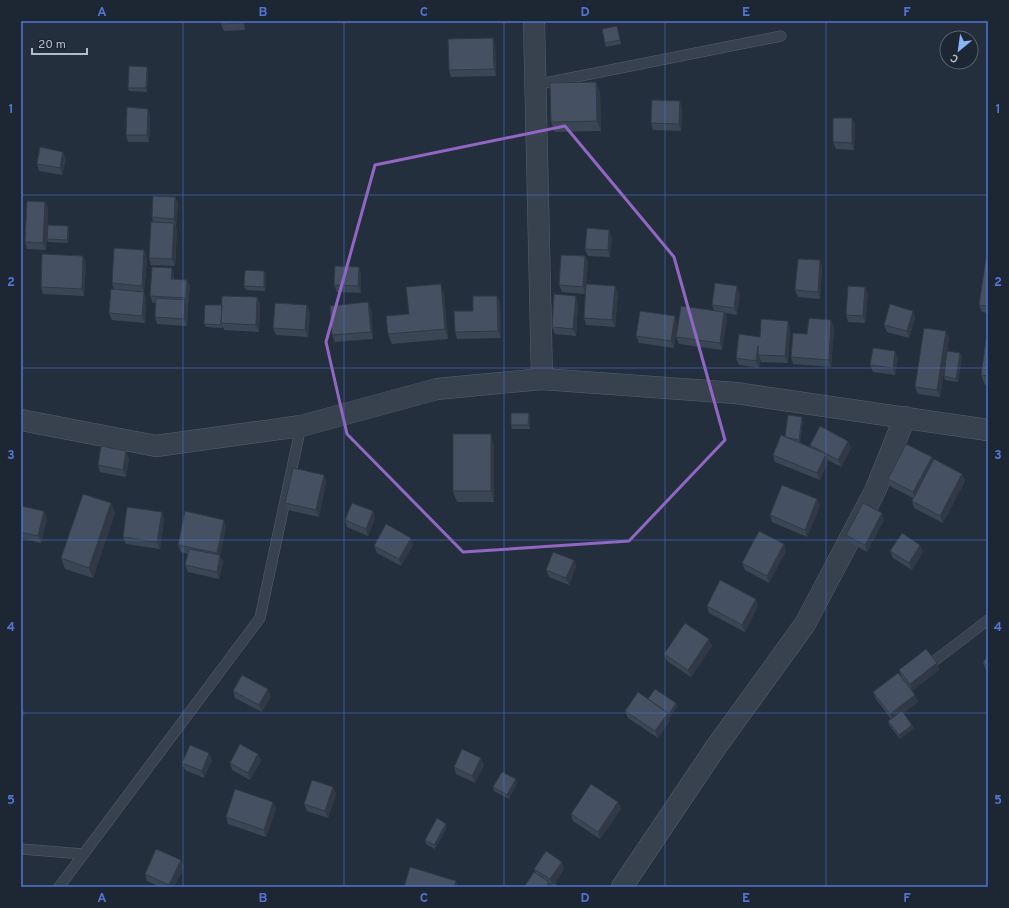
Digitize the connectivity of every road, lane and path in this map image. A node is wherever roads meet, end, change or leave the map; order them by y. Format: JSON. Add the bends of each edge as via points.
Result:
{"nodes":[{"id":1,"x":534,"y":21,"type":"edge"},
{"id":2,"x":781,"y":36,"type":"dead end"},
{"id":3,"x":535,"y":84,"type":"junction"},
{"id":4,"x":542,"y":379,"type":"junction"},
{"id":5,"x":906,"y":417,"type":"junction"},
{"id":6,"x":21,"y":420,"type":"edge"},
{"id":7,"x":301,"y":426,"type":"junction"},
{"id":8,"x":988,"y":430,"type":"edge"},
{"id":9,"x":988,"y":620,"type":"edge"},
{"id":10,"x":930,"y":665,"type":"edge"},
{"id":11,"x":21,"y":849,"type":"edge"},
{"id":12,"x":83,"y":854,"type":"junction"},
{"id":13,"x":59,"y":887,"type":"edge"},
{"id":14,"x":622,"y":887,"type":"edge"}],
"edges":[{"from":1,"to":3,"type":"street"},
{"from":2,"to":3,"type":"lane"},
{"from":3,"to":4,"type":"street"},
{"from":4,"to":5,"type":"street","via":[[736,394]]},
{"from":4,"to":7,"type":"street","via":[[437,389]]},
{"from":5,"to":8,"type":"street"},
{"from":5,"to":14,"type":"street","via":[[875,491],[805,624],[716,747]]},
{"from":6,"to":7,"type":"street","via":[[156,446]]},
{"from":7,"to":12,"type":"lane","via":[[260,618]]},
{"from":9,"to":10,"type":"lane"},
{"from":11,"to":12,"type":"lane"},
{"from":12,"to":13,"type":"lane"}]}
